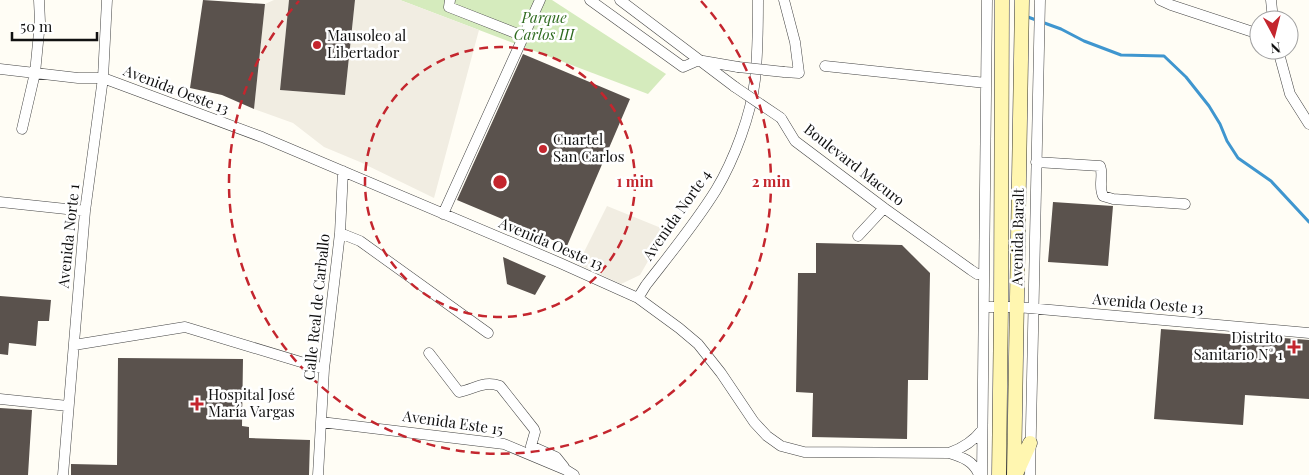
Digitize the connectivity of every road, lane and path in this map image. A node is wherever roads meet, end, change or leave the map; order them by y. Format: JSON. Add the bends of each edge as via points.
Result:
{"nodes":[{"id":1,"x":39,"y":0,"type":"edge"},
{"id":2,"x":107,"y":0,"type":"edge"},
{"id":3,"x":450,"y":0,"type":"edge"},
{"id":4,"x":540,"y":0,"type":"edge"},
{"id":5,"x":590,"y":0,"type":"edge"},
{"id":6,"x":620,"y":0,"type":"edge"},
{"id":7,"x":758,"y":0,"type":"edge"},
{"id":8,"x":784,"y":0,"type":"edge"},
{"id":9,"x":987,"y":0,"type":"edge"},
{"id":10,"x":1002,"y":0,"type":"edge"},
{"id":11,"x":1022,"y":0,"type":"edge"},
{"id":12,"x":1040,"y":0,"type":"edge"},
{"id":13,"x":1160,"y":0,"type":"edge"},
{"id":14,"x":1249,"y":31,"type":"edge"},
{"id":15,"x":523,"y":36,"type":"junction"},
{"id":16,"x":699,"y":60,"type":"junction"},
{"id":17,"x":1281,"y":60,"type":"edge"},
{"id":18,"x":824,"y":66,"type":"dead end"},
{"id":19,"x":0,"y":69,"type":"edge"},
{"id":20,"x":34,"y":73,"type":"junction"},
{"id":21,"x":103,"y":78,"type":"junction"},
{"id":22,"x":986,"y":83,"type":"junction"},
{"id":23,"x":1308,"y":122,"type":"edge"},
{"id":24,"x":22,"y":129,"type":"dead end"},
{"id":25,"x":1036,"y":162,"type":"junction"},
{"id":26,"x":344,"y":171,"type":"junction"},
{"id":27,"x":0,"y":202,"type":"edge"},
{"id":28,"x":1185,"y":204,"type":"dead end"},
{"id":29,"x":884,"y":208,"type":"junction"},
{"id":30,"x":85,"y":211,"type":"junction"},
{"id":31,"x":443,"y":214,"type":"junction"},
{"id":32,"x":340,"y":232,"type":"junction"},
{"id":33,"x":858,"y":236,"type":"dead end"},
{"id":34,"x":984,"y":274,"type":"junction"},
{"id":35,"x":638,"y":298,"type":"junction"},
{"id":36,"x":984,"y":306,"type":"junction"},
{"id":37,"x":1001,"y":307,"type":"junction"},
{"id":38,"x":1017,"y":307,"type":"junction"},
{"id":39,"x":1033,"y":310,"type":"junction"},
{"id":40,"x":488,"y":333,"type":"dead end"},
{"id":41,"x":1309,"y":333,"type":"edge"},
{"id":42,"x":74,"y":345,"type":"junction"},
{"id":43,"x":429,"y":353,"type":"dead end"},
{"id":44,"x":324,"y":369,"type":"junction"},
{"id":45,"x":0,"y":399,"type":"edge"},
{"id":46,"x":68,"y":406,"type":"junction"},
{"id":47,"x":321,"y":422,"type":"junction"},
{"id":48,"x":982,"y":430,"type":"junction"},
{"id":49,"x":1030,"y":443,"type":"junction"},
{"id":50,"x":949,"y":454,"type":"junction"},
{"id":51,"x":570,"y":472,"type":"edge"},
{"id":52,"x":63,"y":475,"type":"edge"},
{"id":53,"x":318,"y":475,"type":"edge"},
{"id":54,"x":980,"y":475,"type":"edge"},
{"id":55,"x":999,"y":475,"type":"edge"},
{"id":56,"x":1015,"y":475,"type":"edge"},
{"id":57,"x":1030,"y":475,"type":"edge"}],
"edges":[{"from":1,"to":20,"type":"street","via":[[40,22]]},
{"from":2,"to":21,"type":"street","name":"Avenida Norte 1"},
{"from":3,"to":15,"type":"street","via":[[449,7]]},
{"from":4,"to":15,"type":"street"},
{"from":5,"to":16,"type":"street","via":[[683,67]]},
{"from":6,"to":16,"type":"street","name":"Boulevard Macuro"},
{"from":7,"to":35,"type":"street","name":"Avenida Norte 4","via":[[754,88],[730,163],[703,211]]},
{"from":8,"to":16,"type":"street","bridge":true,"via":[[799,73]]},
{"from":9,"to":22,"type":"street"},
{"from":10,"to":37,"type":"main road","name":"Avenida Baralt"},
{"from":11,"to":38,"type":"main road","name":"Avenida Baralt"},
{"from":12,"to":25,"type":"street","name":"Avenida Baralt"},
{"from":13,"to":14,"type":"street"},
{"from":15,"to":31,"type":"street"},
{"from":16,"to":29,"type":"street","name":"Boulevard Macuro","bridge":true,"via":[[781,118],[795,141]]},
{"from":17,"to":23,"type":"street","via":[[1290,94]]},
{"from":18,"to":22,"type":"street"},
{"from":19,"to":20,"type":"street"},
{"from":20,"to":21,"type":"street"},
{"from":20,"to":24,"type":"street"},
{"from":21,"to":26,"type":"street","name":"Avenida Oeste 13"},
{"from":21,"to":30,"type":"street","name":"Avenida Norte 1"},
{"from":22,"to":34,"type":"street"},
{"from":25,"to":28,"type":"street","via":[[1100,166],[1103,196]]},
{"from":25,"to":39,"type":"street","name":"Avenida Baralt"},
{"from":26,"to":31,"type":"street","name":"Avenida Oeste 13"},
{"from":26,"to":32,"type":"street","name":"Calle Real de Carballo"},
{"from":27,"to":30,"type":"street"},
{"from":29,"to":33,"type":"street"},
{"from":29,"to":34,"type":"street","name":"Boulevard Macuro","via":[[977,274]]},
{"from":30,"to":42,"type":"street","name":"Avenida Norte 1"},
{"from":31,"to":35,"type":"street","name":"Avenida Oeste 13"},
{"from":32,"to":40,"type":"street","via":[[360,241]]},
{"from":32,"to":44,"type":"street","name":"Calle Real de Carballo"},
{"from":34,"to":36,"type":"street"},
{"from":35,"to":50,"type":"street","name":"Avenida Oeste 13","via":[[698,344],[754,422],[780,446],[804,452]]},
{"from":36,"to":37,"type":"street","name":"Avenida Oeste 13"},
{"from":36,"to":48,"type":"street"},
{"from":37,"to":38,"type":"street","name":"Avenida Oeste 13"},
{"from":37,"to":55,"type":"main road","name":"Avenida Baralt"},
{"from":38,"to":39,"type":"street","name":"Avenida Oeste 13"},
{"from":38,"to":56,"type":"main road","name":"Avenida Baralt"},
{"from":39,"to":41,"type":"street","name":"Avenida Oeste 13"},
{"from":39,"to":49,"type":"street","name":"Avenida Baralt"},
{"from":42,"to":44,"type":"street","via":[[185,327]]},
{"from":42,"to":46,"type":"street","name":"Avenida Norte 1"},
{"from":43,"to":51,"type":"street","via":[[459,392],[492,383],[500,386],[534,429],[531,446],[556,457]]},
{"from":44,"to":47,"type":"street","name":"Calle Real de Carballo"},
{"from":45,"to":46,"type":"street"},
{"from":46,"to":52,"type":"street","name":"Avenida Norte 1"},
{"from":47,"to":51,"type":"street","name":"Avenida Este 15","via":[[504,444]]},
{"from":47,"to":53,"type":"street","name":"Calle Real de Carballo"},
{"from":48,"to":50,"type":"street","name":"Avenida Oeste 13","via":[[972,442]]},
{"from":48,"to":54,"type":"street"},
{"from":49,"to":56,"type":"main road"},
{"from":49,"to":57,"type":"street","name":"Avenida Baralt"},
{"from":50,"to":54,"type":"street","name":"Avenida Oeste 13","via":[[970,462]]}]}
